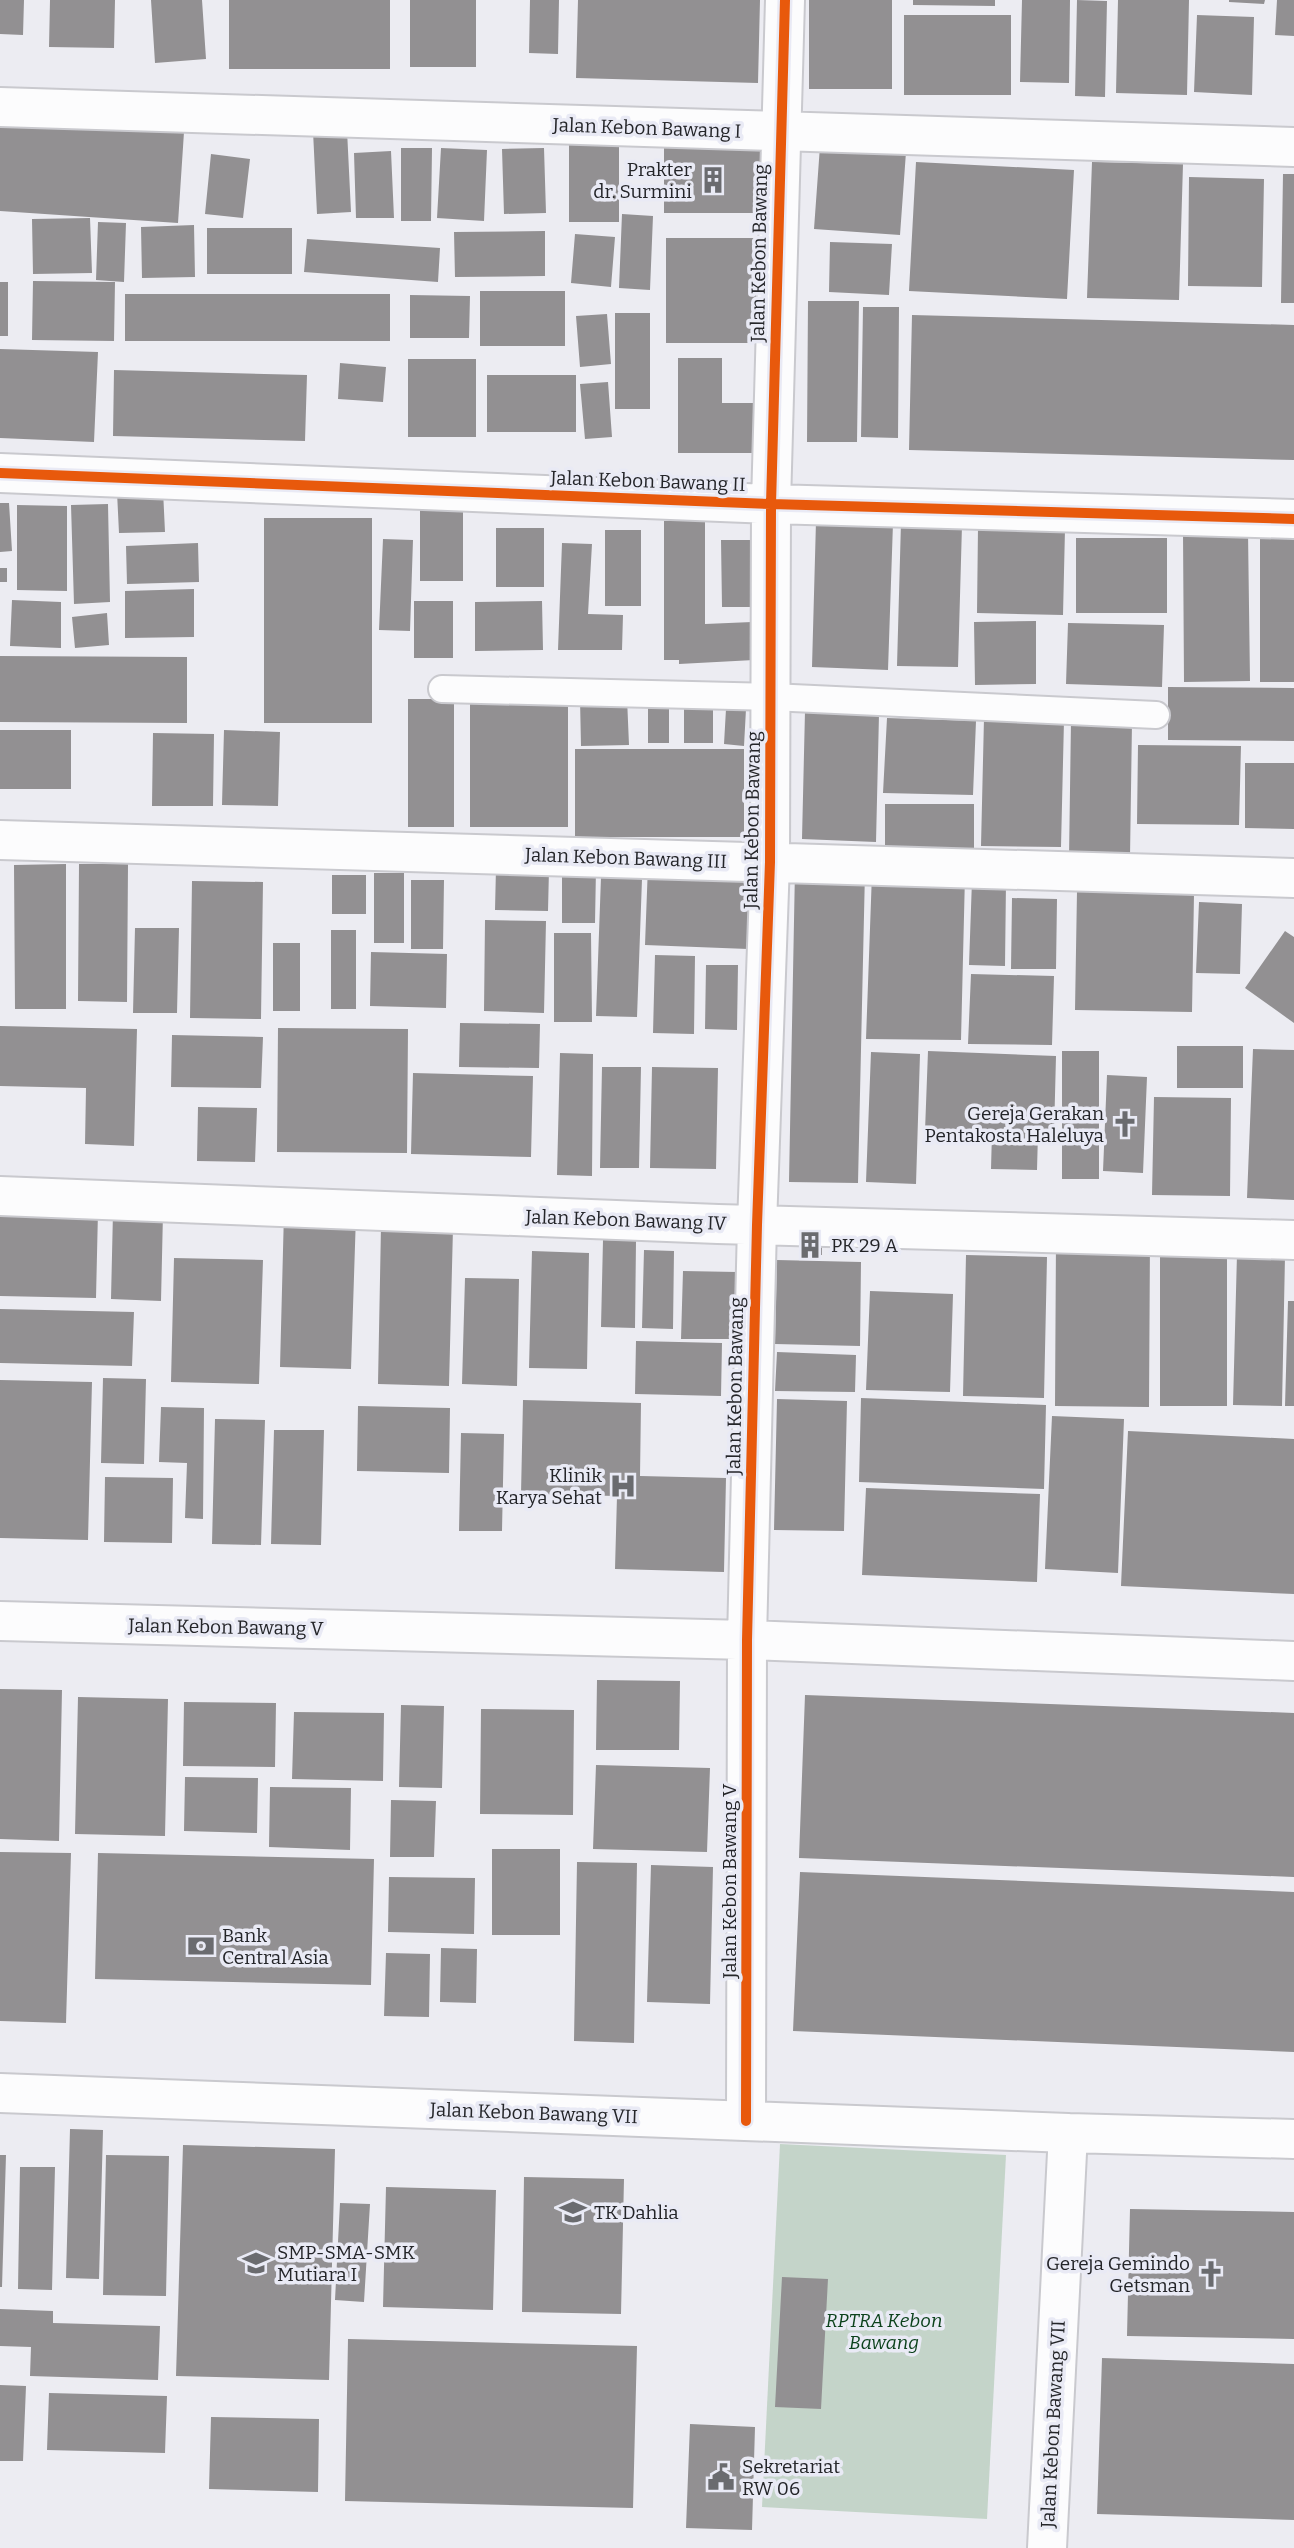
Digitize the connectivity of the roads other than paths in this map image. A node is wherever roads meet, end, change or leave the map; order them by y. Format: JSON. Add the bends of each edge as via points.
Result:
{"nodes":[{"id":1,"x":785,"y":0,"type":"edge"},
{"id":2,"x":0,"y":107,"type":"edge"},
{"id":3,"x":780,"y":132,"type":"junction"},
{"id":4,"x":1294,"y":147,"type":"edge"},
{"id":5,"x":0,"y":473,"type":"edge"},
{"id":6,"x":771,"y":504,"type":"junction"},
{"id":7,"x":1294,"y":519,"type":"edge"},
{"id":8,"x":442,"y":689,"type":"dead end"},
{"id":9,"x":771,"y":697,"type":"junction"},
{"id":10,"x":1156,"y":715,"type":"dead end"},
{"id":11,"x":0,"y":840,"type":"edge"},
{"id":12,"x":770,"y":862,"type":"junction"},
{"id":13,"x":1294,"y":877,"type":"edge"},
{"id":14,"x":0,"y":1196,"type":"edge"},
{"id":15,"x":757,"y":1225,"type":"junction"},
{"id":16,"x":1294,"y":1240,"type":"edge"},
{"id":17,"x":0,"y":1621,"type":"edge"},
{"id":18,"x":747,"y":1640,"type":"junction"},
{"id":19,"x":1294,"y":1661,"type":"edge"},
{"id":20,"x":0,"y":2093,"type":"edge"},
{"id":21,"x":746,"y":2121,"type":"junction"},
{"id":22,"x":1068,"y":2133,"type":"junction"},
{"id":23,"x":1294,"y":2139,"type":"edge"},
{"id":24,"x":1047,"y":2548,"type":"edge"}],
"edges":[{"from":1,"to":3,"type":"street","name":"Jalan Kebon Bawang"},
{"from":2,"to":3,"type":"street","name":"Jalan Kebon Bawang I"},
{"from":3,"to":4,"type":"street","name":"Jalan Kebon Bawang I"},
{"from":3,"to":6,"type":"street","name":"Jalan Kebon Bawang"},
{"from":5,"to":6,"type":"street","name":"Jalan Kebon Bawang II"},
{"from":6,"to":7,"type":"street","name":"Jalan Kebon Bawang II"},
{"from":6,"to":9,"type":"street","name":"Jalan Kebon Bawang"},
{"from":8,"to":9,"type":"lane"},
{"from":9,"to":10,"type":"lane"},
{"from":9,"to":12,"type":"street","name":"Jalan Kebon Bawang"},
{"from":11,"to":12,"type":"street","name":"Jalan Kebon Bawang III"},
{"from":12,"to":13,"type":"street","name":"Jalan Kebon Bawang III"},
{"from":12,"to":15,"type":"street","name":"Jalan Kebon Bawang"},
{"from":14,"to":15,"type":"street","name":"Jalan Kebon Bawang IV"},
{"from":15,"to":16,"type":"street","name":"Jalan Kebon Bawang IV"},
{"from":15,"to":18,"type":"street","name":"Jalan Kebon Bawang"},
{"from":17,"to":18,"type":"street","name":"Jalan Kebon Bawang V"},
{"from":18,"to":19,"type":"street","name":"Jalan Kebon Bawang V"},
{"from":18,"to":21,"type":"street","name":"Jalan Kebon Bawang V"},
{"from":20,"to":21,"type":"street","name":"Jalan Kebon Bawang VII"},
{"from":21,"to":22,"type":"street","name":"Jalan Kebon Bawang VII"},
{"from":22,"to":23,"type":"street","name":"Jalan Kebon Bawang VII"},
{"from":22,"to":24,"type":"street","name":"Jalan Kebon Bawang VII"}]}
